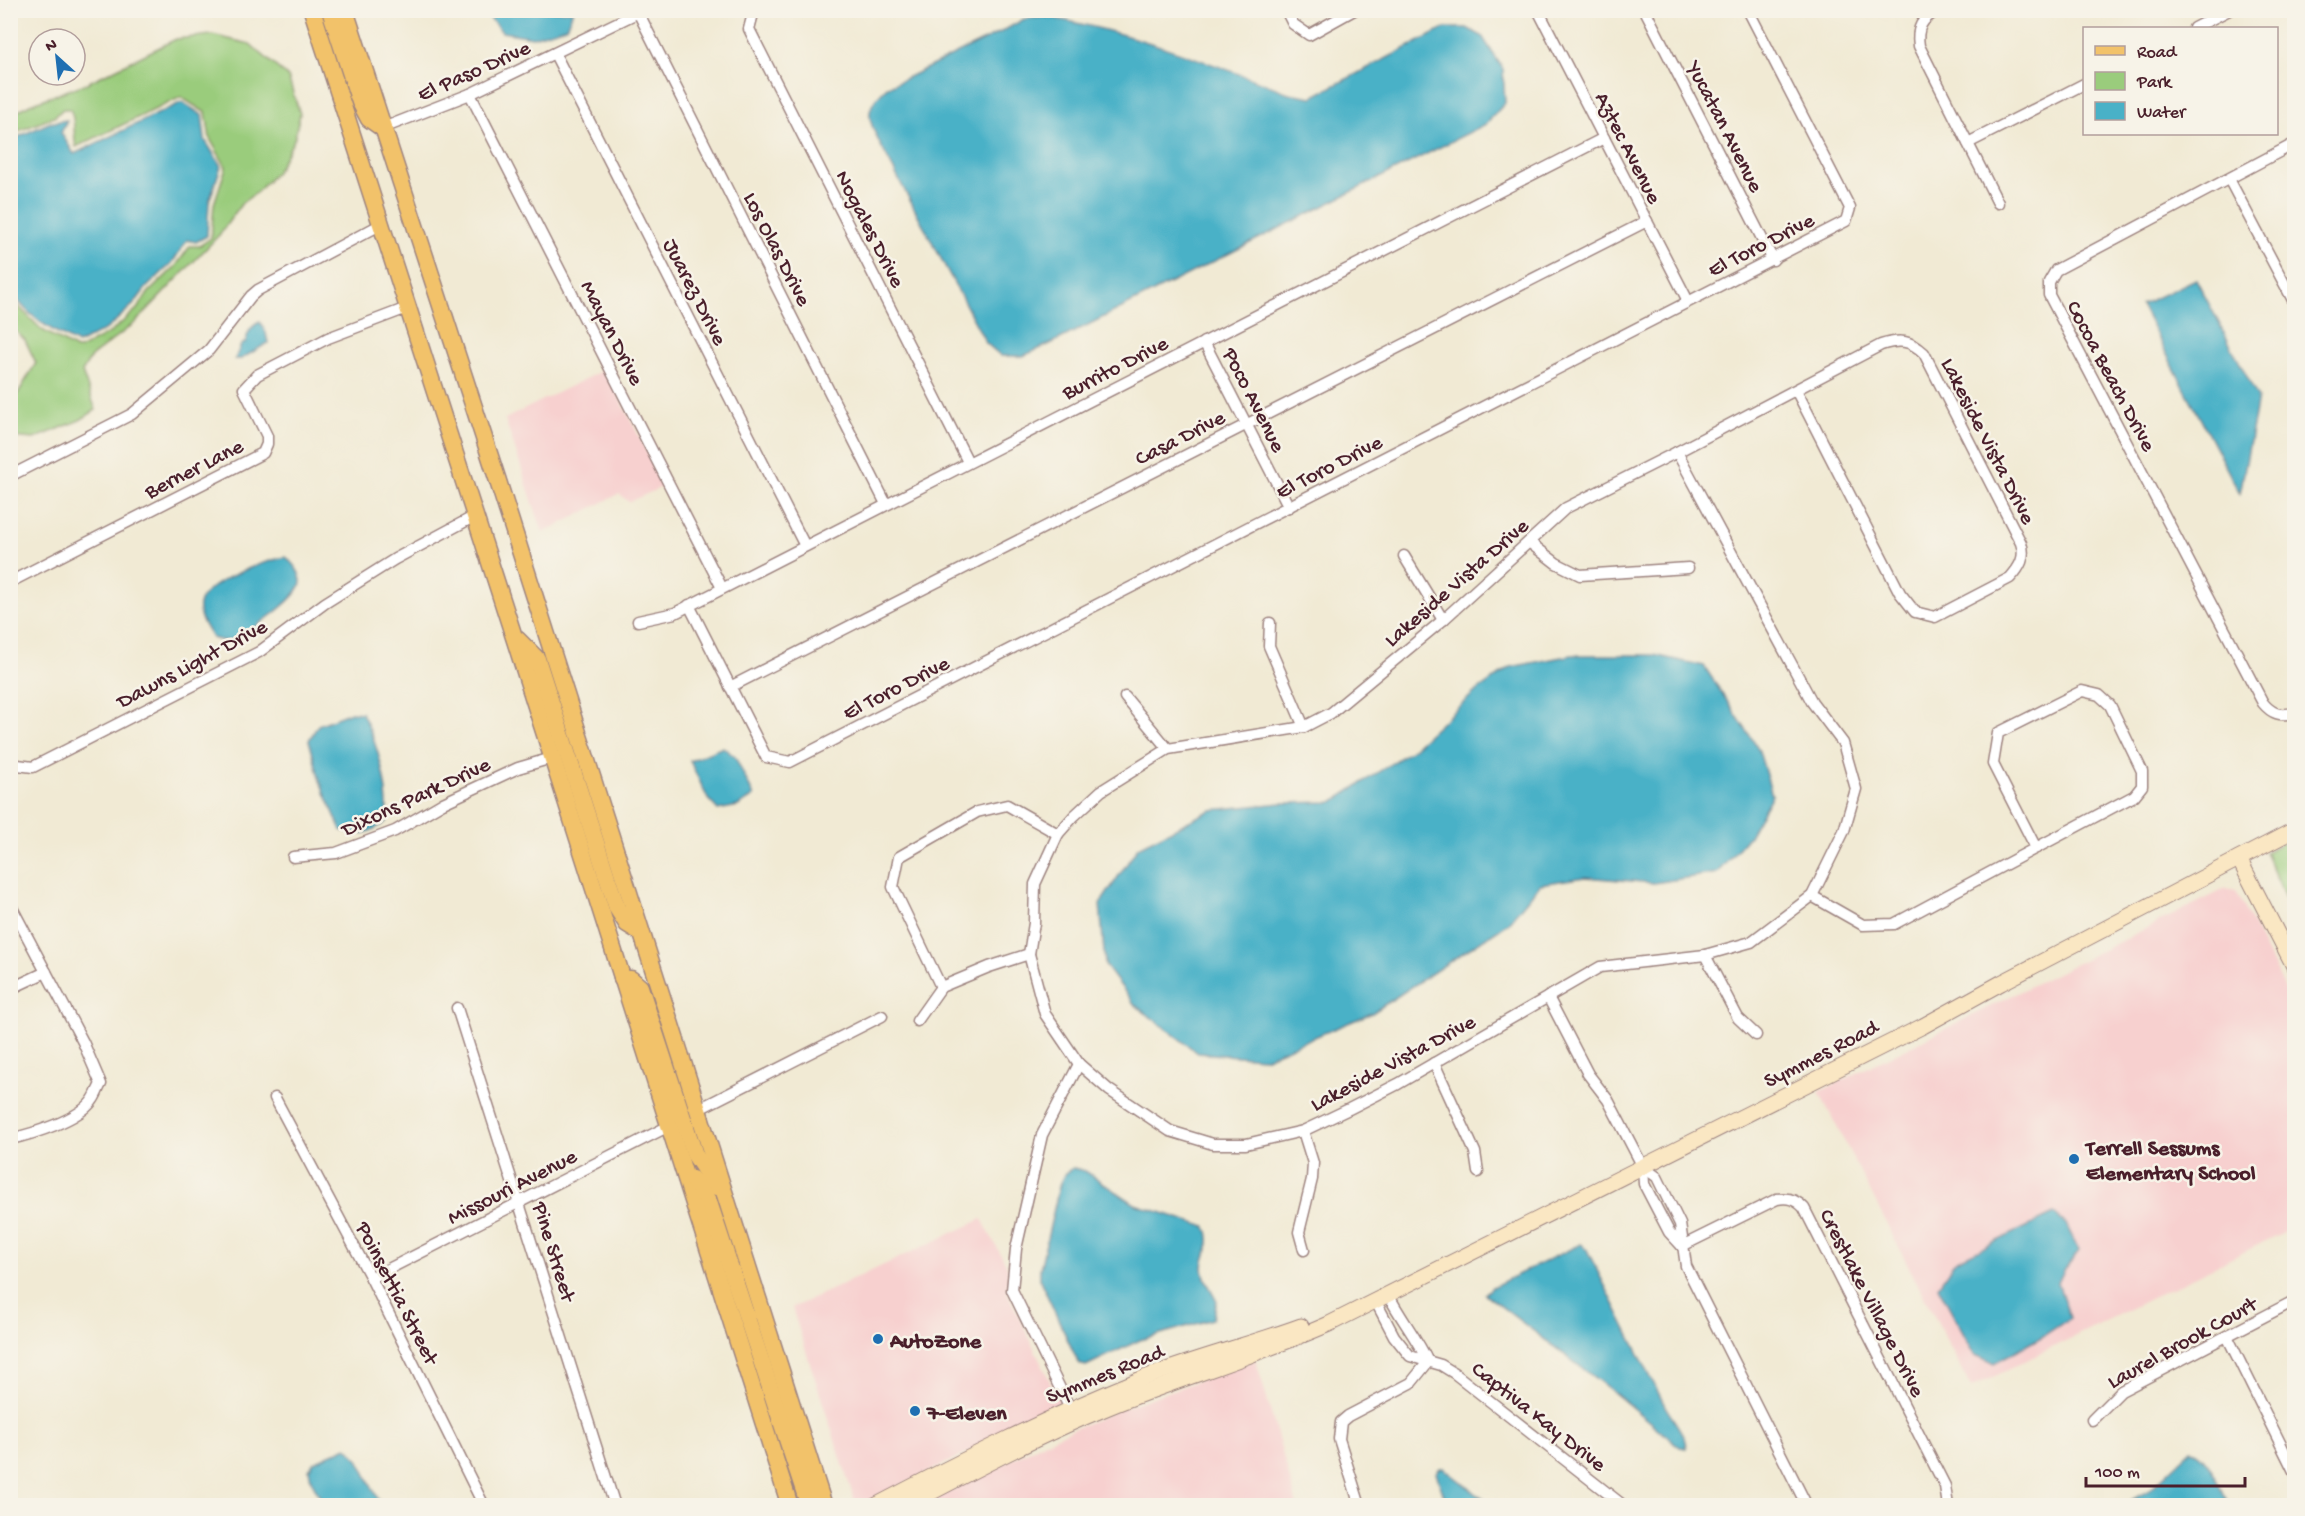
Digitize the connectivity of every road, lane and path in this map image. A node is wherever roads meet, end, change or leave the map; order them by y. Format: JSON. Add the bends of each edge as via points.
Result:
{"nodes":[{"id":1,"x":312,"y":10,"type":"edge"},
{"id":2,"x":330,"y":10,"type":"edge"},
{"id":3,"x":345,"y":10,"type":"edge"},
{"id":4,"x":754,"y":10,"type":"edge"},
{"id":5,"x":1286,"y":10,"type":"edge"},
{"id":6,"x":1354,"y":10,"type":"edge"},
{"id":7,"x":1538,"y":10,"type":"edge"},
{"id":8,"x":1646,"y":10,"type":"edge"},
{"id":9,"x":1748,"y":10,"type":"edge"},
{"id":10,"x":1938,"y":10,"type":"edge"},
{"id":11,"x":2229,"y":10,"type":"edge"},
{"id":12,"x":639,"y":11,"type":"edge"},
{"id":13,"x":2196,"y":27,"type":"edge"},
{"id":14,"x":555,"y":54,"type":"junction"},
{"id":15,"x":2083,"y":85,"type":"edge"},
{"id":16,"x":470,"y":94,"type":"junction"},
{"id":17,"x":383,"y":128,"type":"junction"},
{"id":18,"x":1604,"y":138,"type":"junction"},
{"id":19,"x":1968,"y":143,"type":"junction"},
{"id":20,"x":2295,"y":144,"type":"edge"},
{"id":21,"x":2229,"y":179,"type":"junction"},
{"id":22,"x":1998,"y":203,"type":"dead end"},
{"id":23,"x":1647,"y":221,"type":"junction"},
{"id":24,"x":380,"y":225,"type":"junction"},
{"id":25,"x":1773,"y":260,"type":"junction"},
{"id":26,"x":1688,"y":301,"type":"junction"},
{"id":27,"x":2295,"y":302,"type":"edge"},
{"id":28,"x":407,"y":308,"type":"junction"},
{"id":29,"x":1204,"y":342,"type":"junction"},
{"id":30,"x":1796,"y":390,"type":"junction"},
{"id":31,"x":1247,"y":424,"type":"junction"},
{"id":32,"x":1677,"y":452,"type":"junction"},
{"id":33,"x":968,"y":462,"type":"junction"},
{"id":34,"x":10,"y":476,"type":"edge"},
{"id":35,"x":886,"y":504,"type":"junction"},
{"id":36,"x":1289,"y":507,"type":"junction"},
{"id":37,"x":475,"y":516,"type":"junction"},
{"id":38,"x":1530,"y":542,"type":"junction"},
{"id":39,"x":805,"y":546,"type":"junction"},
{"id":40,"x":1404,"y":556,"type":"dead end"},
{"id":41,"x":1688,"y":568,"type":"dead end"},
{"id":42,"x":10,"y":582,"type":"edge"},
{"id":43,"x":722,"y":588,"type":"junction"},
{"id":44,"x":689,"y":605,"type":"junction"},
{"id":45,"x":1443,"y":620,"type":"junction"},
{"id":46,"x":638,"y":621,"type":"dead end"},
{"id":47,"x":1270,"y":623,"type":"dead end"},
{"id":48,"x":514,"y":637,"type":"junction"},
{"id":49,"x":730,"y":687,"type":"junction"},
{"id":50,"x":1125,"y":697,"type":"dead end"},
{"id":51,"x":2295,"y":713,"type":"edge"},
{"id":52,"x":1304,"y":727,"type":"junction"},
{"id":53,"x":1168,"y":748,"type":"junction"},
{"id":54,"x":552,"y":758,"type":"junction"},
{"id":55,"x":10,"y":765,"type":"edge"},
{"id":56,"x":2295,"y":830,"type":"edge"},
{"id":57,"x":1058,"y":834,"type":"junction"},
{"id":58,"x":2036,"y":848,"type":"junction"},
{"id":59,"x":293,"y":857,"type":"dead end"},
{"id":60,"x":2239,"y":859,"type":"junction"},
{"id":61,"x":1812,"y":896,"type":"junction"},
{"id":62,"x":10,"y":904,"type":"edge"},
{"id":63,"x":640,"y":932,"type":"junction"},
{"id":64,"x":1029,"y":954,"type":"junction"},
{"id":65,"x":1705,"y":955,"type":"junction"},
{"id":66,"x":2295,"y":966,"type":"edge"},
{"id":67,"x":46,"y":972,"type":"junction"},
{"id":68,"x":622,"y":979,"type":"junction"},
{"id":69,"x":941,"y":987,"type":"junction"},
{"id":70,"x":10,"y":988,"type":"edge"},
{"id":71,"x":1548,"y":997,"type":"junction"},
{"id":72,"x":457,"y":1008,"type":"dead end"},
{"id":73,"x":882,"y":1016,"type":"dead end"},
{"id":74,"x":917,"y":1021,"type":"dead end"},
{"id":75,"x":1756,"y":1035,"type":"dead end"},
{"id":76,"x":1434,"y":1063,"type":"junction"},
{"id":77,"x":1079,"y":1064,"type":"junction"},
{"id":78,"x":275,"y":1098,"type":"dead end"},
{"id":79,"x":697,"y":1110,"type":"junction"},
{"id":80,"x":669,"y":1126,"type":"junction"},
{"id":81,"x":1303,"y":1131,"type":"junction"},
{"id":82,"x":10,"y":1139,"type":"edge"},
{"id":83,"x":1642,"y":1167,"type":"junction"},
{"id":84,"x":684,"y":1168,"type":"junction"},
{"id":85,"x":1478,"y":1172,"type":"dead end"},
{"id":86,"x":520,"y":1203,"type":"junction"},
{"id":87,"x":727,"y":1204,"type":"junction"},
{"id":88,"x":1682,"y":1246,"type":"junction"},
{"id":89,"x":1304,"y":1250,"type":"dead end"},
{"id":90,"x":371,"y":1278,"type":"junction"},
{"id":91,"x":1375,"y":1300,"type":"junction"},
{"id":92,"x":2295,"y":1301,"type":"edge"},
{"id":93,"x":2227,"y":1335,"type":"junction"},
{"id":94,"x":1428,"y":1362,"type":"junction"},
{"id":95,"x":1073,"y":1415,"type":"junction"},
{"id":96,"x":2092,"y":1420,"type":"dead end"},
{"id":97,"x":2295,"y":1471,"type":"edge"},
{"id":98,"x":484,"y":1506,"type":"edge"},
{"id":99,"x":615,"y":1506,"type":"edge"},
{"id":100,"x":790,"y":1506,"type":"edge"},
{"id":101,"x":809,"y":1506,"type":"edge"},
{"id":102,"x":824,"y":1506,"type":"edge"},
{"id":103,"x":875,"y":1506,"type":"edge"},
{"id":104,"x":905,"y":1506,"type":"edge"},
{"id":105,"x":1360,"y":1506,"type":"edge"},
{"id":106,"x":1624,"y":1506,"type":"edge"},
{"id":107,"x":1807,"y":1506,"type":"edge"},
{"id":108,"x":1948,"y":1506,"type":"edge"}],
"edges":[{"from":1,"to":24,"type":"main road"},
{"from":2,"to":17,"type":"main road","via":[[360,102],[369,119]]},
{"from":3,"to":17,"type":"main road"},
{"from":4,"to":33,"type":"street","name":"Nogales Drive","via":[[749,29]]},
{"from":5,"to":6,"type":"street","via":[[1293,24],[1309,35]]},
{"from":7,"to":18,"type":"street","name":"Aztec Avenue"},
{"from":8,"to":25,"type":"street","name":"Yucatan Avenue"},
{"from":9,"to":25,"type":"street","name":"El Toro Drive","via":[[1850,208],[1846,221]]},
{"from":10,"to":19,"type":"street","via":[[1921,22],[1917,33],[1919,46]]},
{"from":11,"to":13,"type":"street"},
{"from":12,"to":14,"type":"street","name":"El Paso Drive"},
{"from":12,"to":35,"type":"street","name":"Los Olas Drive"},
{"from":14,"to":16,"type":"street","name":"El Paso Drive"},
{"from":14,"to":39,"type":"street","name":"Juarez Drive"},
{"from":15,"to":19,"type":"street"},
{"from":16,"to":17,"type":"street","name":"El Paso Drive"},
{"from":16,"to":43,"type":"street","name":"Mayan Drive"},
{"from":17,"to":63,"type":"main road"},
{"from":18,"to":23,"type":"street","name":"Aztec Avenue"},
{"from":18,"to":29,"type":"street","name":"Burrito Drive"},
{"from":19,"to":22,"type":"street"},
{"from":20,"to":21,"type":"street","name":"Cocoa Beach Drive"},
{"from":21,"to":27,"type":"street"},
{"from":21,"to":51,"type":"street","name":"Cocoa Beach Drive","via":[[2056,270],[2049,282],[2049,295],[2263,703],[2270,712]]},
{"from":23,"to":26,"type":"street","name":"Aztec Avenue"},
{"from":23,"to":31,"type":"street","name":"Casa Drive"},
{"from":24,"to":28,"type":"main road"},
{"from":24,"to":34,"type":"street","via":[[258,290],[210,350],[132,414]]},
{"from":25,"to":26,"type":"street","name":"El Toro Drive"},
{"from":26,"to":36,"type":"street","name":"El Toro Drive"},
{"from":28,"to":37,"type":"main road"},
{"from":28,"to":42,"type":"street","name":"Berner Lane","via":[[328,338],[257,375],[244,389],[267,436],[263,453]]},
{"from":29,"to":31,"type":"street","name":"Poco Avenue"},
{"from":29,"to":33,"type":"street","name":"Burrito Drive"},
{"from":30,"to":30,"type":"street","name":"Lakeside Vista Drive","via":[[1900,593],[1915,612],[1935,617],[2010,578],[2018,570],[2024,550],[2021,543],[1924,353],[1914,344],[1905,340],[1881,345]]},
{"from":30,"to":32,"type":"street","name":"Lakeside Vista Drive"},
{"from":31,"to":36,"type":"street","name":"Poco Avenue"},
{"from":31,"to":49,"type":"street","name":"Casa Drive"},
{"from":32,"to":38,"type":"street","name":"Lakeside Vista Drive","via":[[1566,507]]},
{"from":32,"to":61,"type":"street","name":"Lakeside Vista Drive","via":[[1812,702],[1843,743],[1856,789],[1844,831]]},
{"from":33,"to":35,"type":"street","name":"Burrito Drive"},
{"from":35,"to":39,"type":"street","name":"Burrito Drive"},
{"from":36,"to":49,"type":"street","name":"El Toro Drive","via":[[790,762],[766,757]]},
{"from":37,"to":48,"type":"main road"},
{"from":37,"to":55,"type":"street","name":"Dawns Light Drive","via":[[395,558],[259,652],[33,766]]},
{"from":38,"to":41,"type":"street","via":[[1556,563],[1580,575]]},
{"from":38,"to":45,"type":"street","name":"Lakeside Vista Drive"},
{"from":39,"to":43,"type":"street","name":"Burrito Drive"},
{"from":40,"to":45,"type":"street"},
{"from":43,"to":44,"type":"street","name":"Burrito Drive"},
{"from":44,"to":46,"type":"street","name":"Burrito Drive"},
{"from":44,"to":49,"type":"street","name":"El Toro Drive"},
{"from":45,"to":52,"type":"street","name":"Lakeside Vista Drive","via":[[1331,713]]},
{"from":47,"to":52,"type":"street","via":[[1269,646]]},
{"from":48,"to":54,"type":"main road"},
{"from":48,"to":63,"type":"main road","via":[[537,659],[617,909],[627,924]]},
{"from":50,"to":53,"type":"street"},
{"from":52,"to":53,"type":"street","name":"Lakeside Vista Drive"},
{"from":53,"to":57,"type":"street","name":"Lakeside Vista Drive","via":[[1101,791]]},
{"from":54,"to":59,"type":"street","name":"Dixons Park Drive","via":[[518,768],[443,803],[395,831],[336,853]]},
{"from":54,"to":68,"type":"main road"},
{"from":56,"to":60,"type":"street","name":"Symmes Road"},
{"from":57,"to":64,"type":"street","name":"Lakeside Vista Drive","via":[[1035,884]]},
{"from":57,"to":69,"type":"street","via":[[1007,806],[977,812],[899,857],[893,887]]},
{"from":58,"to":58,"type":"street","via":[[2134,796],[2142,786],[2142,771],[2110,705],[2099,695],[2082,691],[1998,733],[1993,764]]},
{"from":58,"to":61,"type":"street","via":[[1894,924],[1863,925]]},
{"from":60,"to":66,"type":"street"},
{"from":60,"to":83,"type":"street","name":"Symmes Road","via":[[1923,1026]]},
{"from":61,"to":65,"type":"street","name":"Lakeside Vista Drive","via":[[1751,942]]},
{"from":62,"to":67,"type":"street"},
{"from":63,"to":79,"type":"main road"},
{"from":64,"to":69,"type":"street"},
{"from":64,"to":77,"type":"street","name":"Lakeside Vista Drive","via":[[1045,1014]]},
{"from":65,"to":71,"type":"street","name":"Lakeside Vista Drive","via":[[1600,967]]},
{"from":65,"to":75,"type":"street","via":[[1738,1018]]},
{"from":67,"to":70,"type":"street"},
{"from":67,"to":82,"type":"street","via":[[101,1084],[91,1102],[71,1117]]},
{"from":68,"to":80,"type":"main road"},
{"from":68,"to":87,"type":"main road","via":[[631,979],[640,987],[695,1155]]},
{"from":69,"to":74,"type":"street"},
{"from":71,"to":76,"type":"street","name":"Lakeside Vista Drive"},
{"from":71,"to":83,"type":"street"},
{"from":72,"to":86,"type":"street","name":"Pine Street"},
{"from":73,"to":79,"type":"street"},
{"from":76,"to":81,"type":"street","name":"Lakeside Vista Drive"},
{"from":76,"to":85,"type":"street","via":[[1475,1152]]},
{"from":77,"to":81,"type":"street","name":"Lakeside Vista Drive","via":[[1109,1090],[1170,1131],[1213,1144],[1246,1144]]},
{"from":77,"to":95,"type":"street","via":[[1042,1135],[1016,1250],[1012,1290]]},
{"from":78,"to":90,"type":"street","name":"Poinsettia Street"},
{"from":79,"to":87,"type":"main road"},
{"from":80,"to":84,"type":"main road"},
{"from":80,"to":86,"type":"street","name":"Missouri Avenue"},
{"from":81,"to":89,"type":"street","via":[[1313,1163],[1299,1232]]},
{"from":83,"to":88,"type":"street","via":[[1657,1177],[1680,1224]]},
{"from":83,"to":91,"type":"street","name":"Symmes Road"},
{"from":84,"to":100,"type":"main road"},
{"from":84,"to":101,"type":"main road","via":[[709,1202]]},
{"from":86,"to":90,"type":"street","name":"Missouri Avenue"},
{"from":86,"to":99,"type":"street","name":"Pine Street"},
{"from":87,"to":102,"type":"main road"},
{"from":88,"to":107,"type":"street","via":[[1686,1266]]},
{"from":88,"to":108,"type":"street","name":"Crestlake Village Drive","via":[[1777,1199],[1799,1202],[1945,1486]]},
{"from":90,"to":98,"type":"street","name":"Poinsettia Street"},
{"from":91,"to":94,"type":"street","via":[[1399,1317]]},
{"from":91,"to":95,"type":"street","name":"Symmes Road","via":[[1172,1368]]},
{"from":92,"to":93,"type":"street","name":"Laurel Brook Court"},
{"from":93,"to":96,"type":"street","name":"Laurel Brook Court","via":[[2121,1391]]},
{"from":93,"to":97,"type":"street"},
{"from":94,"to":105,"type":"street","via":[[1411,1383],[1341,1422],[1339,1438]]},
{"from":94,"to":106,"type":"street","name":"Captiva Kay Drive","via":[[1454,1373]]},
{"from":95,"to":103,"type":"street","name":"Symmes Road"},
{"from":95,"to":104,"type":"street","name":"Symmes Road"}]}
